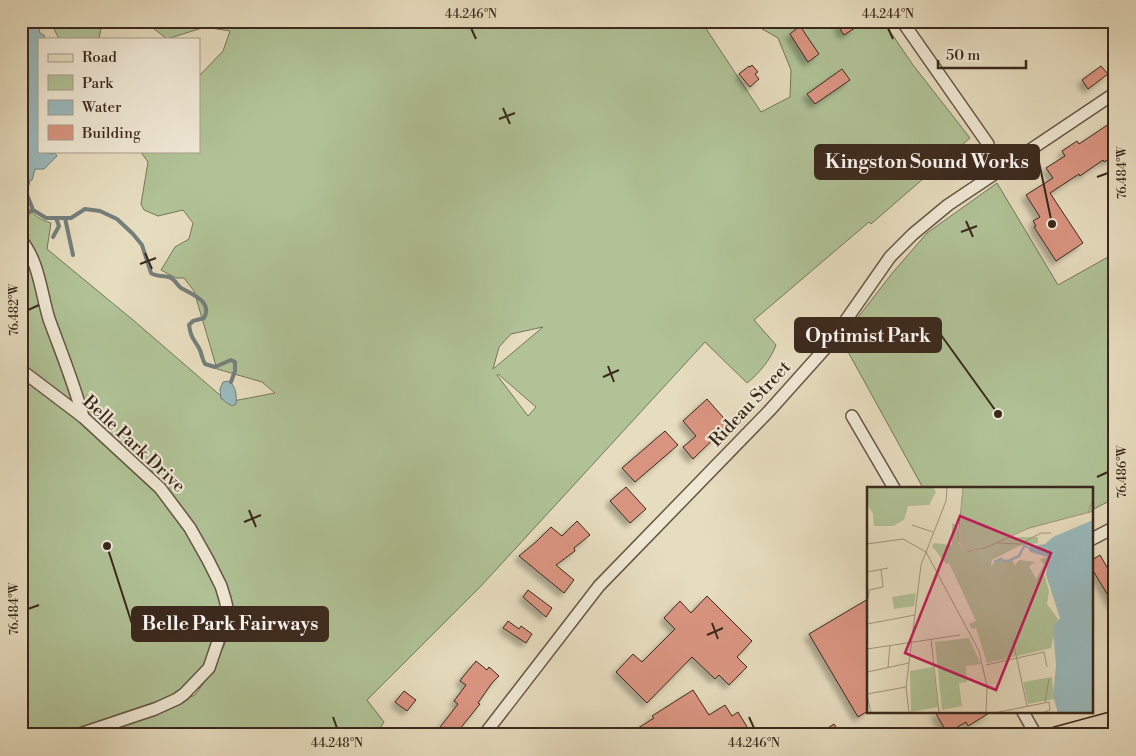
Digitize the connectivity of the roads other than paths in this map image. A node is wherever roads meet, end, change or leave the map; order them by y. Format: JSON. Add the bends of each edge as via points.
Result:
{"nodes":[{"id":1,"x":902,"y":21,"type":"edge"},
{"id":2,"x":1115,"y":93,"type":"edge"},
{"id":3,"x":988,"y":144,"type":"dead end"},
{"id":4,"x":21,"y":240,"type":"edge"},
{"id":5,"x":21,"y":370,"type":"edge"},
{"id":6,"x":852,"y":416,"type":"dead end"},
{"id":7,"x":83,"y":417,"type":"junction"},
{"id":8,"x":893,"y":487,"type":"edge"},
{"id":9,"x":1115,"y":527,"type":"edge"},
{"id":10,"x":1094,"y":539,"type":"edge"},
{"id":11,"x":1024,"y":714,"type":"edge"},
{"id":12,"x":1115,"y":720,"type":"edge"},
{"id":13,"x":77,"y":735,"type":"edge"},
{"id":14,"x":484,"y":735,"type":"edge"},
{"id":15,"x":1036,"y":735,"type":"edge"},
{"id":16,"x":1056,"y":735,"type":"edge"}],
"edges":[{"from":1,"to":3,"type":"street"},
{"from":2,"to":14,"type":"street","name":"Rideau Street","via":[[948,206],[890,257],[830,344],[599,586]]},
{"from":4,"to":7,"type":"street","via":[[29,249]]},
{"from":5,"to":7,"type":"street","name":"Belle Park Drive"},
{"from":6,"to":8,"type":"street"},
{"from":7,"to":13,"type":"street","name":"Belle Park Drive","via":[[160,488],[176,507],[221,586],[228,614],[209,668],[184,694],[155,709]]},
{"from":9,"to":10,"type":"street"},
{"from":11,"to":15,"type":"street"},
{"from":12,"to":16,"type":"main road"}]}
